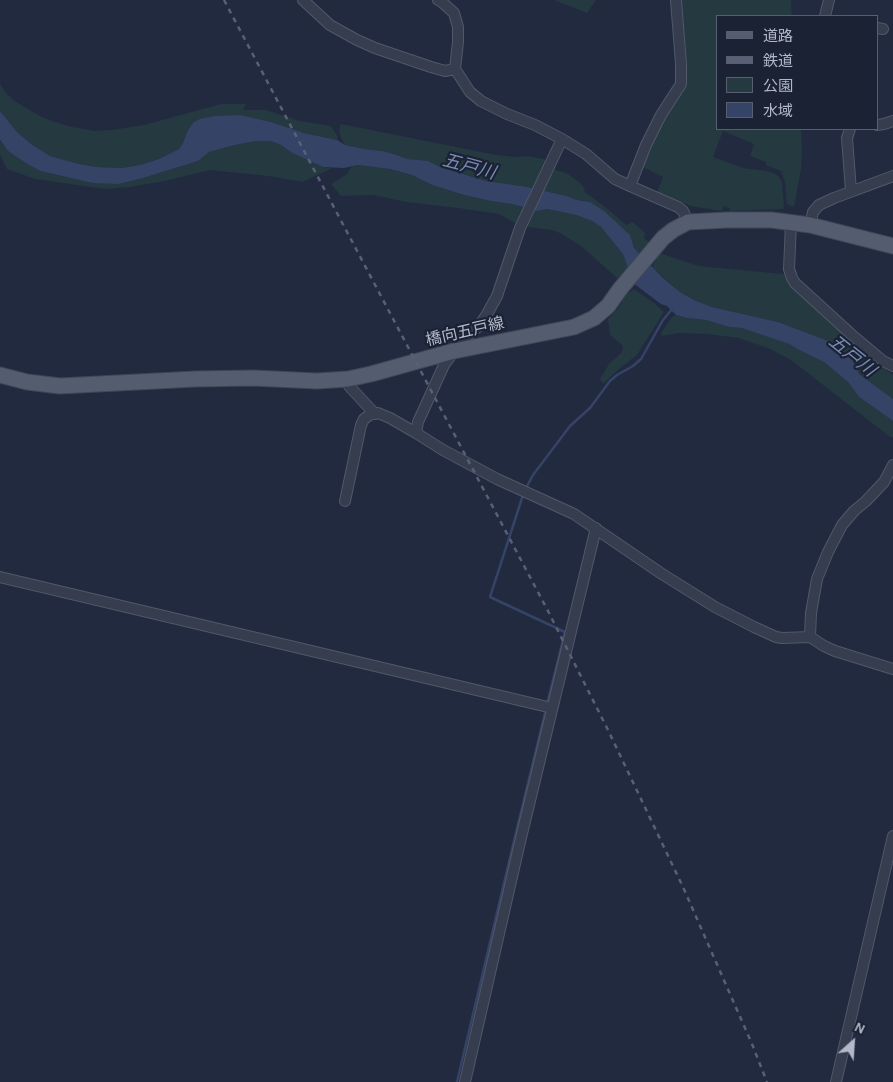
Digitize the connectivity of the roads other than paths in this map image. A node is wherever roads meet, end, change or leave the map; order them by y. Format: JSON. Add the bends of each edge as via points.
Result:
{"nodes":[{"id":1,"x":303,"y":0,"type":"edge"},
{"id":2,"x":438,"y":0,"type":"edge"},
{"id":3,"x":676,"y":0,"type":"edge"},
{"id":4,"x":829,"y":0,"type":"edge"},
{"id":5,"x":825,"y":15,"type":"edge"},
{"id":6,"x":455,"y":69,"type":"junction"},
{"id":7,"x":893,"y":121,"type":"edge"},
{"id":8,"x":878,"y":125,"type":"edge"},
{"id":9,"x":850,"y":130,"type":"edge"},
{"id":10,"x":562,"y":139,"type":"junction"},
{"id":11,"x":893,"y":176,"type":"edge"},
{"id":12,"x":630,"y":186,"type":"junction"},
{"id":13,"x":851,"y":191,"type":"junction"},
{"id":14,"x":688,"y":222,"type":"junction"},
{"id":15,"x":791,"y":223,"type":"junction"},
{"id":16,"x":810,"y":225,"type":"junction"},
{"id":17,"x":893,"y":246,"type":"edge"},
{"id":18,"x":454,"y":351,"type":"junction"},
{"id":19,"x":893,"y":366,"type":"edge"},
{"id":20,"x":0,"y":375,"type":"edge"},
{"id":21,"x":348,"y":379,"type":"junction"},
{"id":22,"x":374,"y":414,"type":"junction"},
{"id":23,"x":416,"y":433,"type":"junction"},
{"id":24,"x":893,"y":465,"type":"edge"},
{"id":25,"x":344,"y":501,"type":"dead end"},
{"id":26,"x":596,"y":528,"type":"junction"},
{"id":27,"x":0,"y":577,"type":"edge"},
{"id":28,"x":810,"y":637,"type":"junction"},
{"id":29,"x":893,"y":669,"type":"edge"},
{"id":30,"x":552,"y":708,"type":"junction"},
{"id":31,"x":893,"y":836,"type":"edge"},
{"id":32,"x":466,"y":1082,"type":"edge"},
{"id":33,"x":836,"y":1082,"type":"edge"}],
"edges":[{"from":1,"to":6,"type":"street","via":[[330,25],[356,40],[431,68]]},
{"from":2,"to":6,"type":"street","via":[[454,13],[458,27]]},
{"from":3,"to":12,"type":"street","via":[[681,84],[646,145]]},
{"from":4,"to":5,"type":"street"},
{"from":6,"to":10,"type":"street","via":[[481,102]]},
{"from":7,"to":8,"type":"street"},
{"from":9,"to":13,"type":"street","via":[[846,138]]},
{"from":10,"to":12,"type":"street","via":[[615,179]]},
{"from":10,"to":18,"type":"street","via":[[520,228],[497,296],[478,326]]},
{"from":11,"to":13,"type":"street"},
{"from":12,"to":14,"type":"street","via":[[678,206]]},
{"from":13,"to":16,"type":"street","via":[[819,205],[813,212]]},
{"from":14,"to":15,"type":"main road","name":"橋向五戸線","via":[[771,220]]},
{"from":14,"to":18,"type":"main road","name":"橋向五戸線","via":[[656,245],[608,306],[594,318],[574,327]]},
{"from":15,"to":16,"type":"main road","name":"橋向五戸線"},
{"from":15,"to":19,"type":"street","via":[[789,269],[795,283],[852,335]]},
{"from":16,"to":17,"type":"main road","name":"橋向五戸線"},
{"from":18,"to":21,"type":"main road","name":"橋向五戸線"},
{"from":18,"to":23,"type":"street","via":[[444,365]]},
{"from":20,"to":21,"type":"main road","name":"橋向五戸線","via":[[60,386],[204,379]]},
{"from":21,"to":22,"type":"street","via":[[349,386]]},
{"from":22,"to":23,"type":"street","via":[[390,418]]},
{"from":22,"to":25,"type":"street","via":[[364,419]]},
{"from":23,"to":26,"type":"street","via":[[496,479],[574,514]]},
{"from":24,"to":28,"type":"street","via":[[884,482],[842,525],[828,552],[817,579]]},
{"from":26,"to":28,"type":"street","via":[[662,574],[754,627],[776,637]]},
{"from":26,"to":30,"type":"street"},
{"from":27,"to":30,"type":"street"},
{"from":28,"to":29,"type":"street","via":[[834,651]]},
{"from":30,"to":32,"type":"street"},
{"from":31,"to":33,"type":"street"}]}
